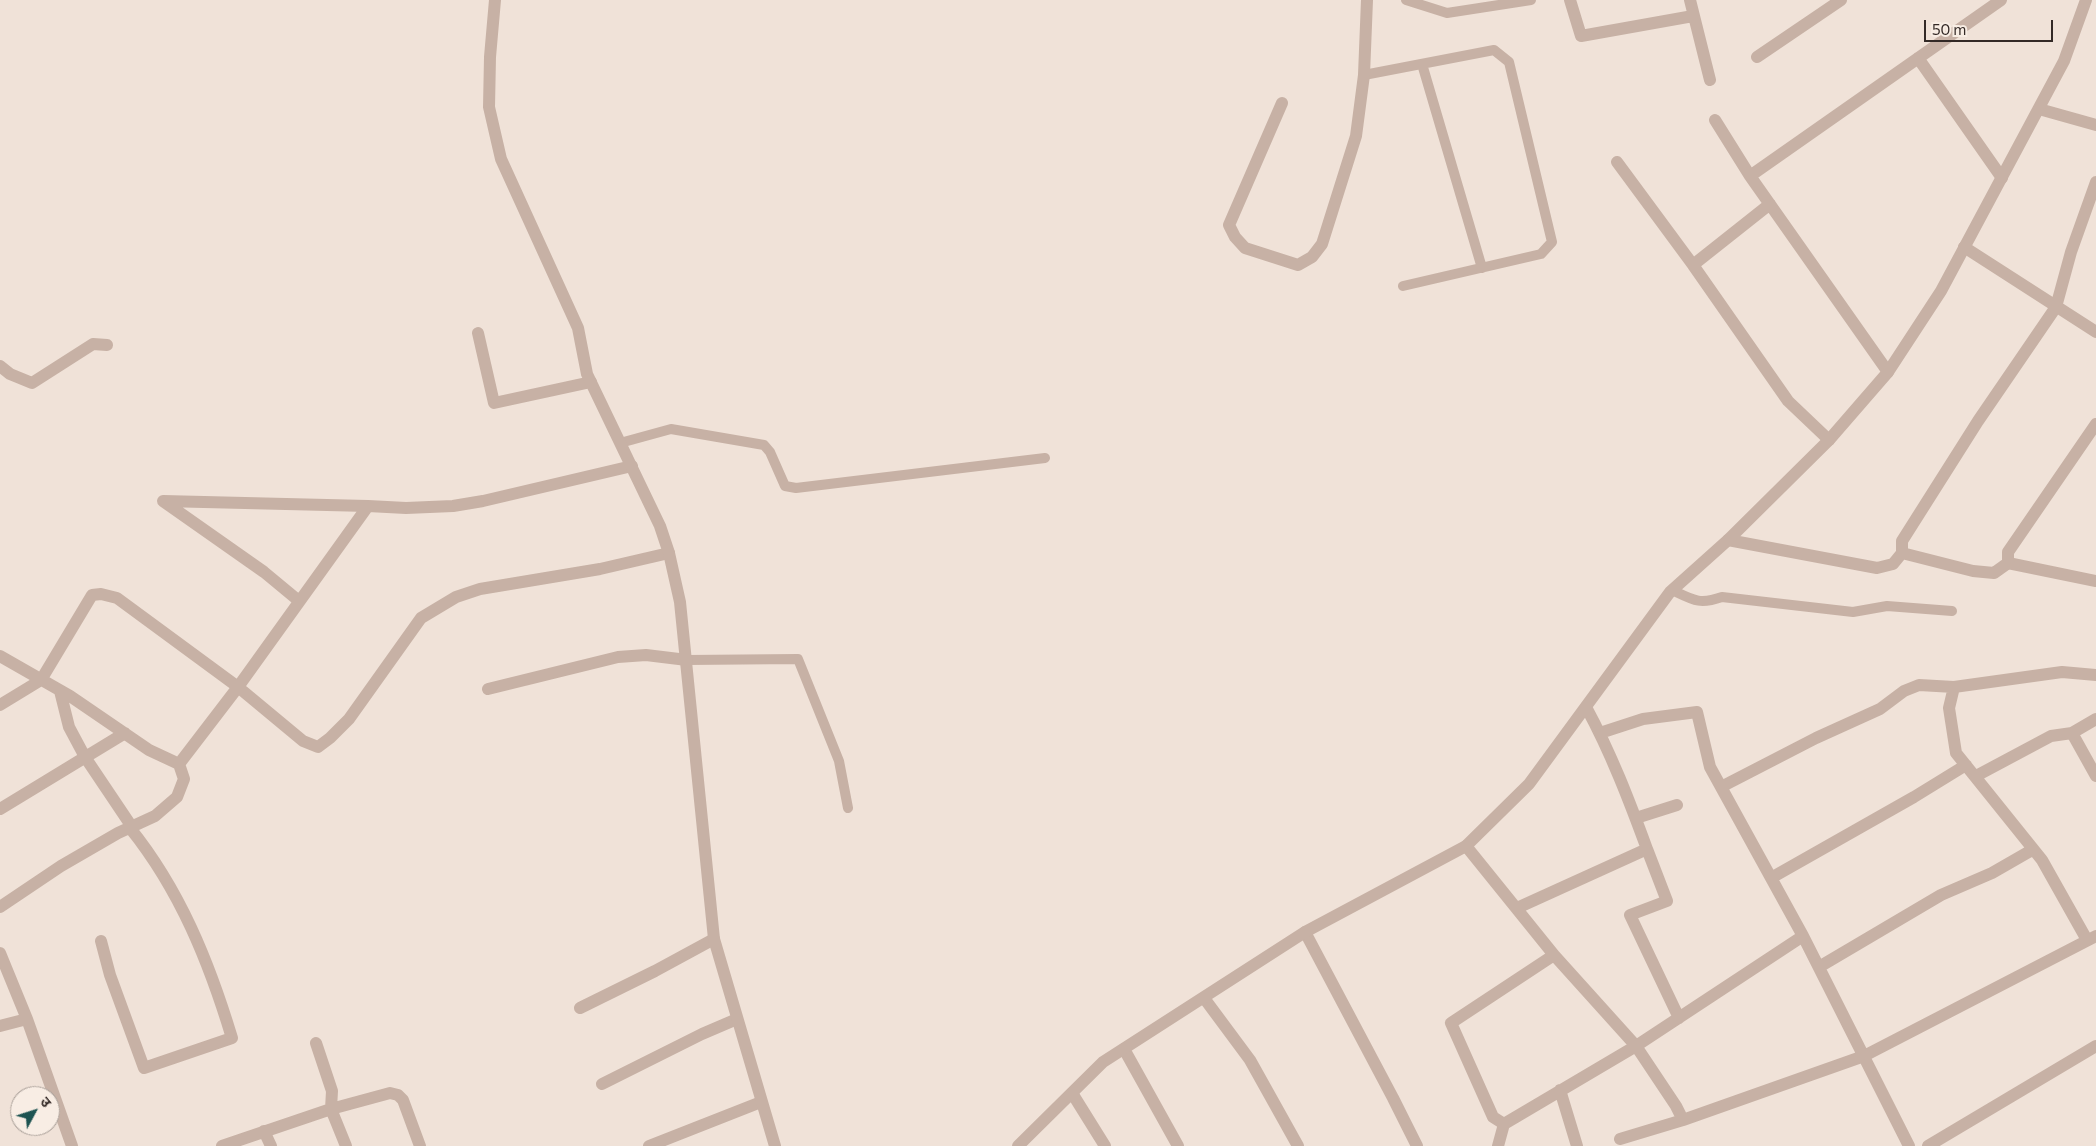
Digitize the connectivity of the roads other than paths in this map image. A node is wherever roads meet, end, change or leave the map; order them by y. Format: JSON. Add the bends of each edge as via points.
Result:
{"nodes":[{"id":1,"x":495,"y":0,"type":"edge"},
{"id":2,"x":1367,"y":0,"type":"edge"},
{"id":3,"x":1406,"y":0,"type":"edge"},
{"id":4,"x":1531,"y":0,"type":"edge"},
{"id":5,"x":1570,"y":0,"type":"edge"},
{"id":6,"x":1690,"y":0,"type":"edge"},
{"id":7,"x":1841,"y":0,"type":"edge"},
{"id":8,"x":2000,"y":0,"type":"edge"},
{"id":9,"x":2086,"y":0,"type":"edge"},
{"id":10,"x":1693,"y":16,"type":"junction"},
{"id":11,"x":1757,"y":57,"type":"dead end"},
{"id":12,"x":1918,"y":58,"type":"junction"},
{"id":13,"x":1422,"y":64,"type":"junction"},
{"id":14,"x":1364,"y":75,"type":"junction"},
{"id":15,"x":1710,"y":80,"type":"dead end"},
{"id":16,"x":1282,"y":103,"type":"dead end"},
{"id":17,"x":2038,"y":109,"type":"junction"},
{"id":18,"x":1715,"y":120,"type":"dead end"},
{"id":19,"x":2096,"y":125,"type":"edge"},
{"id":20,"x":1617,"y":162,"type":"dead end"},
{"id":21,"x":1750,"y":176,"type":"junction"},
{"id":22,"x":2002,"y":178,"type":"junction"},
{"id":23,"x":2096,"y":182,"type":"edge"},
{"id":24,"x":1770,"y":204,"type":"junction"},
{"id":25,"x":1964,"y":248,"type":"junction"},
{"id":26,"x":1694,"y":265,"type":"junction"},
{"id":27,"x":1482,"y":268,"type":"junction"},
{"id":28,"x":1402,"y":286,"type":"dead end"},
{"id":29,"x":2056,"y":307,"type":"junction"},
{"id":30,"x":2096,"y":332,"type":"edge"},
{"id":31,"x":478,"y":333,"type":"dead end"},
{"id":32,"x":107,"y":345,"type":"dead end"},
{"id":33,"x":0,"y":366,"type":"edge"},
{"id":34,"x":1888,"y":372,"type":"junction"},
{"id":35,"x":591,"y":382,"type":"junction"},
{"id":36,"x":2096,"y":424,"type":"edge"},
{"id":37,"x":1829,"y":440,"type":"junction"},
{"id":38,"x":620,"y":443,"type":"junction"},
{"id":39,"x":1045,"y":458,"type":"dead end"},
{"id":40,"x":632,"y":466,"type":"junction"},
{"id":41,"x":368,"y":506,"type":"junction"},
{"id":42,"x":1728,"y":540,"type":"junction"},
{"id":43,"x":669,"y":553,"type":"junction"},
{"id":44,"x":1902,"y":553,"type":"junction"},
{"id":45,"x":2008,"y":563,"type":"junction"},
{"id":46,"x":2096,"y":581,"type":"edge"},
{"id":47,"x":1672,"y":590,"type":"junction"},
{"id":48,"x":299,"y":601,"type":"junction"},
{"id":49,"x":1952,"y":611,"type":"dead end"},
{"id":50,"x":0,"y":656,"type":"edge"},
{"id":51,"x":687,"y":660,"type":"junction"},
{"id":52,"x":2096,"y":675,"type":"edge"},
{"id":53,"x":40,"y":680,"type":"junction"},
{"id":54,"x":238,"y":687,"type":"junction"},
{"id":55,"x":1954,"y":687,"type":"junction"},
{"id":56,"x":488,"y":689,"type":"dead end"},
{"id":57,"x":60,"y":690,"type":"junction"},
{"id":58,"x":0,"y":705,"type":"edge"},
{"id":59,"x":1586,"y":707,"type":"junction"},
{"id":60,"x":2096,"y":719,"type":"edge"},
{"id":61,"x":2072,"y":732,"type":"junction"},
{"id":62,"x":1600,"y":733,"type":"junction"},
{"id":63,"x":125,"y":734,"type":"junction"},
{"id":64,"x":85,"y":757,"type":"junction"},
{"id":65,"x":180,"y":764,"type":"junction"},
{"id":66,"x":1966,"y":765,"type":"junction"},
{"id":67,"x":1976,"y":776,"type":"junction"},
{"id":68,"x":2096,"y":776,"type":"edge"},
{"id":69,"x":1721,"y":787,"type":"junction"},
{"id":70,"x":1676,"y":805,"type":"dead end"},
{"id":71,"x":848,"y":808,"type":"dead end"},
{"id":72,"x":0,"y":809,"type":"edge"},
{"id":73,"x":1636,"y":818,"type":"junction"},
{"id":74,"x":131,"y":828,"type":"junction"},
{"id":75,"x":1466,"y":846,"type":"junction"},
{"id":76,"x":1647,"y":849,"type":"junction"},
{"id":77,"x":2032,"y":850,"type":"junction"},
{"id":78,"x":1771,"y":878,"type":"junction"},
{"id":79,"x":0,"y":906,"type":"edge"},
{"id":80,"x":1517,"y":908,"type":"junction"},
{"id":81,"x":1305,"y":932,"type":"junction"},
{"id":82,"x":1803,"y":936,"type":"junction"},
{"id":83,"x":2092,"y":938,"type":"edge"},
{"id":84,"x":714,"y":939,"type":"junction"},
{"id":85,"x":101,"y":941,"type":"dead end"},
{"id":86,"x":0,"y":953,"type":"edge"},
{"id":87,"x":1554,"y":955,"type":"junction"},
{"id":88,"x":1819,"y":967,"type":"junction"},
{"id":89,"x":1204,"y":998,"type":"junction"},
{"id":90,"x":580,"y":1008,"type":"dead end"},
{"id":91,"x":1679,"y":1018,"type":"junction"},
{"id":92,"x":27,"y":1019,"type":"junction"},
{"id":93,"x":737,"y":1019,"type":"junction"},
{"id":94,"x":0,"y":1026,"type":"edge"},
{"id":95,"x":316,"y":1043,"type":"dead end"},
{"id":96,"x":1636,"y":1046,"type":"junction"},
{"id":97,"x":2096,"y":1046,"type":"edge"},
{"id":98,"x":1124,"y":1049,"type":"junction"},
{"id":99,"x":1864,"y":1056,"type":"junction"},
{"id":100,"x":602,"y":1084,"type":"dead end"},
{"id":101,"x":1560,"y":1090,"type":"junction"},
{"id":102,"x":1072,"y":1093,"type":"junction"},
{"id":103,"x":761,"y":1102,"type":"junction"},
{"id":104,"x":331,"y":1109,"type":"junction"},
{"id":105,"x":1683,"y":1120,"type":"junction"},
{"id":106,"x":1504,"y":1124,"type":"junction"},
{"id":107,"x":264,"y":1130,"type":"junction"},
{"id":108,"x":1620,"y":1139,"type":"dead end"},
{"id":109,"x":72,"y":1146,"type":"edge"},
{"id":110,"x":222,"y":1146,"type":"edge"},
{"id":111,"x":271,"y":1146,"type":"edge"},
{"id":112,"x":346,"y":1146,"type":"edge"},
{"id":113,"x":420,"y":1146,"type":"edge"},
{"id":114,"x":649,"y":1146,"type":"edge"},
{"id":115,"x":775,"y":1146,"type":"edge"},
{"id":116,"x":1018,"y":1146,"type":"edge"},
{"id":117,"x":1105,"y":1146,"type":"edge"},
{"id":118,"x":1178,"y":1146,"type":"edge"},
{"id":119,"x":1298,"y":1146,"type":"edge"},
{"id":120,"x":1416,"y":1146,"type":"edge"},
{"id":121,"x":1498,"y":1146,"type":"edge"},
{"id":122,"x":1577,"y":1146,"type":"edge"},
{"id":123,"x":1909,"y":1146,"type":"edge"},
{"id":124,"x":1928,"y":1146,"type":"edge"}],
"edges":[{"from":1,"to":35,"type":"street","via":[[489,107],[501,159],[578,328]]},
{"from":2,"to":14,"type":"street"},
{"from":3,"to":4,"type":"lane","via":[[1447,13]]},
{"from":5,"to":10,"type":"street","via":[[1580,36]]},
{"from":6,"to":10,"type":"street"},
{"from":7,"to":11,"type":"street"},
{"from":8,"to":12,"type":"street"},
{"from":9,"to":17,"type":"street","via":[[2064,61]]},
{"from":10,"to":15,"type":"street"},
{"from":12,"to":21,"type":"street"},
{"from":12,"to":22,"type":"street"},
{"from":13,"to":14,"type":"lane"},
{"from":13,"to":27,"type":"lane"},
{"from":13,"to":27,"type":"lane","via":[[1494,50],[1509,62],[1552,242],[1541,254]]},
{"from":14,"to":16,"type":"street","via":[[1356,136],[1322,244],[1312,257],[1298,265],[1245,248],[1229,225]]},
{"from":17,"to":19,"type":"street"},
{"from":17,"to":22,"type":"street"},
{"from":18,"to":21,"type":"street"},
{"from":20,"to":26,"type":"street"},
{"from":21,"to":24,"type":"street"},
{"from":22,"to":25,"type":"street"},
{"from":23,"to":29,"type":"street"},
{"from":24,"to":26,"type":"street"},
{"from":24,"to":34,"type":"street"},
{"from":25,"to":29,"type":"street"},
{"from":25,"to":34,"type":"street","via":[[1941,291]]},
{"from":26,"to":37,"type":"street","via":[[1788,401]]},
{"from":27,"to":28,"type":"lane"},
{"from":29,"to":30,"type":"street"},
{"from":29,"to":44,"type":"street","via":[[1902,541]]},
{"from":31,"to":35,"type":"street","via":[[494,403]]},
{"from":32,"to":33,"type":"street","via":[[93,344],[32,384]]},
{"from":34,"to":37,"type":"street"},
{"from":35,"to":38,"type":"street"},
{"from":36,"to":45,"type":"street","via":[[2008,552]]},
{"from":37,"to":42,"type":"street"},
{"from":38,"to":39,"type":"lane","via":[[671,429],[764,445],[785,486],[796,488]]},
{"from":38,"to":40,"type":"street"},
{"from":40,"to":41,"type":"street","via":[[453,506]]},
{"from":40,"to":43,"type":"street"},
{"from":41,"to":48,"type":"street"},
{"from":41,"to":48,"type":"street","via":[[163,502],[264,572]]},
{"from":42,"to":44,"type":"street","via":[[1877,568],[1893,564]]},
{"from":42,"to":47,"type":"street"},
{"from":43,"to":51,"type":"street","via":[[680,602]]},
{"from":43,"to":54,"type":"street","via":[[600,569],[480,589],[456,597],[421,618],[349,719],[318,747],[303,741]]},
{"from":44,"to":45,"type":"street","via":[[1973,571],[1994,573]]},
{"from":45,"to":46,"type":"street"},
{"from":47,"to":49,"type":"lane","via":[[1697,602],[1722,597],[1853,612],[1887,606]]},
{"from":47,"to":59,"type":"street"},
{"from":48,"to":54,"type":"street"},
{"from":50,"to":53,"type":"street"},
{"from":51,"to":56,"type":"street","via":[[646,655],[618,657]]},
{"from":51,"to":71,"type":"lane","via":[[798,659],[839,761]]},
{"from":51,"to":84,"type":"street"},
{"from":52,"to":55,"type":"street","via":[[2062,672]]},
{"from":53,"to":54,"type":"street","via":[[92,595],[101,594],[118,598]]},
{"from":53,"to":57,"type":"street"},
{"from":53,"to":58,"type":"street"},
{"from":54,"to":65,"type":"street"},
{"from":55,"to":66,"type":"street","via":[[1949,708],[1956,752]]},
{"from":55,"to":69,"type":"street","via":[[1919,685],[1904,691],[1880,709]]},
{"from":57,"to":63,"type":"street"},
{"from":57,"to":64,"type":"street","via":[[69,727]]},
{"from":59,"to":62,"type":"street"},
{"from":59,"to":75,"type":"street","via":[[1529,784]]},
{"from":60,"to":61,"type":"street"},
{"from":61,"to":67,"type":"street","via":[[2051,736]]},
{"from":61,"to":68,"type":"street"},
{"from":62,"to":69,"type":"street","via":[[1644,720],[1697,712],[1710,767]]},
{"from":62,"to":73,"type":"street"},
{"from":63,"to":64,"type":"street"},
{"from":63,"to":65,"type":"street","via":[[149,750]]},
{"from":64,"to":72,"type":"street"},
{"from":64,"to":74,"type":"street"},
{"from":65,"to":74,"type":"street","via":[[184,779],[177,797],[155,816]]},
{"from":66,"to":67,"type":"street"},
{"from":66,"to":78,"type":"street"},
{"from":67,"to":77,"type":"street"},
{"from":69,"to":78,"type":"street"},
{"from":70,"to":73,"type":"street"},
{"from":73,"to":76,"type":"street"},
{"from":74,"to":79,"type":"street","via":[[61,866]]},
{"from":74,"to":85,"type":"street","via":[[166,878],[189,920],[232,1038],[144,1068]]},
{"from":75,"to":80,"type":"street"},
{"from":75,"to":81,"type":"street"},
{"from":76,"to":80,"type":"street"},
{"from":76,"to":91,"type":"street","via":[[1667,901],[1630,914]]},
{"from":77,"to":83,"type":"street"},
{"from":77,"to":88,"type":"street","via":[[1992,874],[1940,894]]},
{"from":78,"to":82,"type":"street"},
{"from":80,"to":87,"type":"street"},
{"from":81,"to":89,"type":"street"},
{"from":81,"to":120,"type":"street"},
{"from":82,"to":88,"type":"street"},
{"from":82,"to":91,"type":"street"},
{"from":83,"to":99,"type":"street"},
{"from":84,"to":90,"type":"street"},
{"from":84,"to":93,"type":"street"},
{"from":86,"to":92,"type":"street"},
{"from":87,"to":96,"type":"street"},
{"from":87,"to":106,"type":"street","via":[[1451,1023],[1493,1117]]},
{"from":88,"to":99,"type":"street"},
{"from":89,"to":98,"type":"street"},
{"from":89,"to":119,"type":"street","via":[[1250,1060]]},
{"from":91,"to":96,"type":"street"},
{"from":92,"to":94,"type":"street"},
{"from":92,"to":109,"type":"street"},
{"from":93,"to":100,"type":"street"},
{"from":93,"to":103,"type":"street"},
{"from":95,"to":104,"type":"street","via":[[332,1091]]},
{"from":96,"to":101,"type":"street"},
{"from":96,"to":105,"type":"street"},
{"from":97,"to":124,"type":"street"},
{"from":98,"to":102,"type":"street","via":[[1103,1062]]},
{"from":98,"to":118,"type":"street"},
{"from":99,"to":105,"type":"street"},
{"from":99,"to":123,"type":"street"},
{"from":101,"to":106,"type":"street"},
{"from":101,"to":122,"type":"street"},
{"from":102,"to":116,"type":"street"},
{"from":102,"to":117,"type":"street"},
{"from":103,"to":114,"type":"street"},
{"from":103,"to":115,"type":"street"},
{"from":104,"to":107,"type":"street"},
{"from":104,"to":112,"type":"street"},
{"from":104,"to":113,"type":"street","via":[[390,1093],[398,1095],[403,1100]]},
{"from":105,"to":108,"type":"street"},
{"from":106,"to":121,"type":"street"},
{"from":107,"to":110,"type":"street"},
{"from":107,"to":111,"type":"street"}]}
